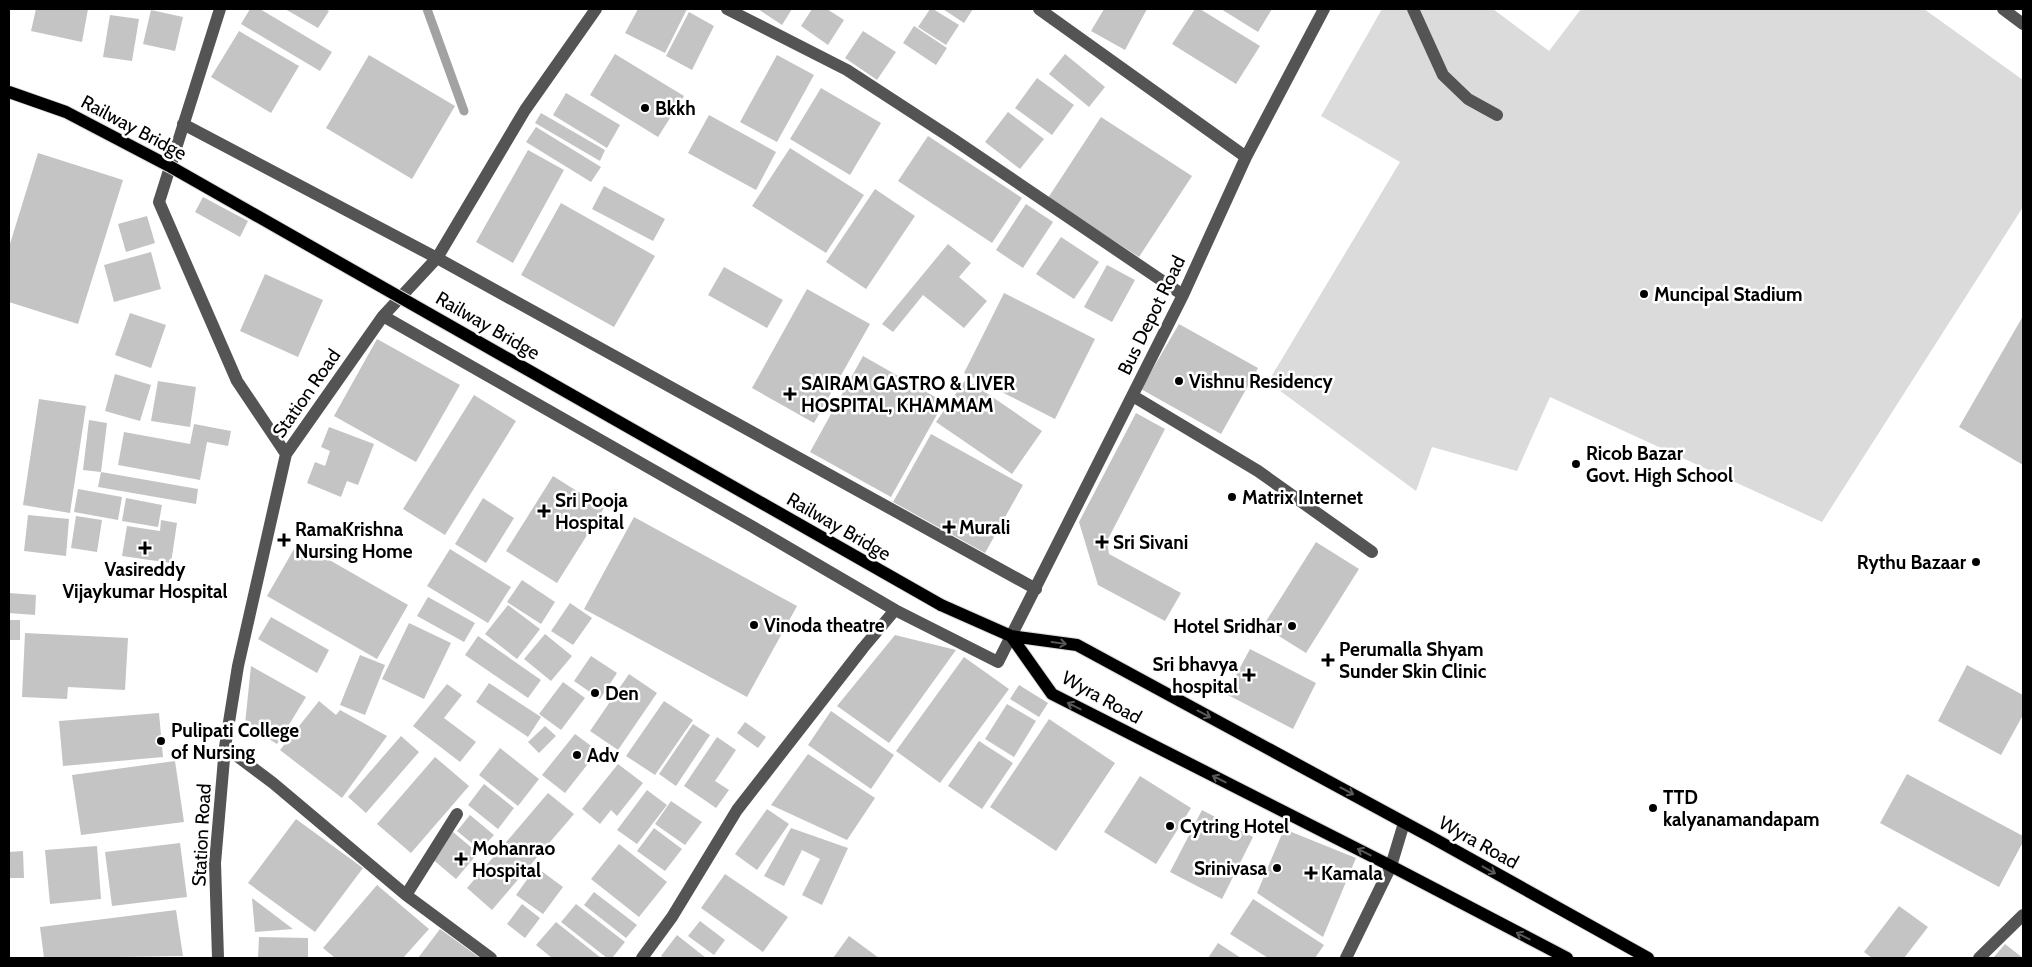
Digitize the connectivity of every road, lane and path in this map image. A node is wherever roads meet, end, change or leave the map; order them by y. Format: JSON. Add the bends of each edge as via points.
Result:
{"nodes":[{"id":1,"x":220,"y":9,"type":"edge"},
{"id":2,"x":596,"y":9,"type":"edge"},
{"id":3,"x":727,"y":9,"type":"edge"},
{"id":4,"x":1040,"y":9,"type":"edge"},
{"id":5,"x":1324,"y":9,"type":"edge"},
{"id":6,"x":1413,"y":9,"type":"edge"},
{"id":7,"x":2004,"y":9,"type":"edge"},
{"id":8,"x":2023,"y":24,"type":"edge"},
{"id":9,"x":9,"y":92,"type":"edge"},
{"id":10,"x":1497,"y":115,"type":"dead end"},
{"id":11,"x":183,"y":124,"type":"junction"},
{"id":12,"x":1246,"y":157,"type":"junction"},
{"id":13,"x":436,"y":258,"type":"junction"},
{"id":14,"x":1183,"y":295,"type":"junction"},
{"id":15,"x":383,"y":316,"type":"junction"},
{"id":16,"x":1133,"y":396,"type":"junction"},
{"id":17,"x":286,"y":454,"type":"junction"},
{"id":18,"x":1372,"y":552,"type":"dead end"},
{"id":19,"x":1036,"y":589,"type":"junction"},
{"id":20,"x":895,"y":610,"type":"junction"},
{"id":21,"x":1011,"y":636,"type":"junction"},
{"id":22,"x":225,"y":747,"type":"junction"},
{"id":23,"x":457,"y":814,"type":"dead end"},
{"id":24,"x":1404,"y":823,"type":"junction"},
{"id":25,"x":1391,"y":866,"type":"junction"},
{"id":26,"x":406,"y":895,"type":"junction"},
{"id":27,"x":2023,"y":915,"type":"edge"},
{"id":28,"x":218,"y":958,"type":"edge"},
{"id":29,"x":491,"y":958,"type":"edge"},
{"id":30,"x":642,"y":958,"type":"edge"},
{"id":31,"x":1346,"y":958,"type":"edge"},
{"id":32,"x":1567,"y":958,"type":"edge"},
{"id":33,"x":1648,"y":958,"type":"edge"},
{"id":34,"x":1980,"y":958,"type":"edge"}],
"edges":[{"from":1,"to":11,"type":"street"},
{"from":2,"to":13,"type":"street","name":"Station Road","via":[[526,110]]},
{"from":3,"to":14,"type":"street","via":[[847,70]]},
{"from":4,"to":12,"type":"street"},
{"from":5,"to":12,"type":"street","name":"Bus Depot Road"},
{"from":6,"to":10,"type":"street","via":[[1443,75],[1468,99]]},
{"from":7,"to":8,"type":"street"},
{"from":9,"to":21,"type":"main road","name":"Railway Bridge","bridge":true,"via":[[66,112],[172,167],[941,606]]},
{"from":11,"to":13,"type":"street"},
{"from":11,"to":17,"type":"street","via":[[159,202],[237,381]]},
{"from":12,"to":14,"type":"street","name":"Bus Depot Road"},
{"from":13,"to":15,"type":"street","name":"Station Road"},
{"from":13,"to":19,"type":"street"},
{"from":14,"to":16,"type":"street","name":"Bus Depot Road"},
{"from":15,"to":17,"type":"street","name":"Station Road"},
{"from":15,"to":20,"type":"street"},
{"from":16,"to":18,"type":"street","via":[[1258,470]]},
{"from":16,"to":19,"type":"street","name":"Bus Depot Road","via":[[1058,539]]},
{"from":17,"to":22,"type":"street","name":"Station Road","via":[[238,666]]},
{"from":19,"to":21,"type":"street","name":"Bus Depot Road"},
{"from":20,"to":21,"type":"street","name":"Bus Depot Road","via":[[998,662]]},
{"from":20,"to":30,"type":"street","via":[[737,810],[672,916]]},
{"from":21,"to":24,"type":"main road","name":"Wyra Road","one_way":true,"via":[[1077,645]]},
{"from":25,"to":21,"type":"main road","name":"Wyra Road","one_way":true,"via":[[1052,694]]},
{"from":22,"to":26,"type":"street","via":[[274,783]]},
{"from":22,"to":28,"type":"street","name":"Station Road","via":[[215,863]]},
{"from":23,"to":26,"type":"street"},
{"from":24,"to":25,"type":"street"},
{"from":24,"to":33,"type":"main road","name":"Wyra Road","one_way":true},
{"from":25,"to":31,"type":"street"},
{"from":32,"to":25,"type":"main road","name":"Wyra Road","one_way":true},
{"from":26,"to":29,"type":"street"},
{"from":27,"to":34,"type":"street"}]}
